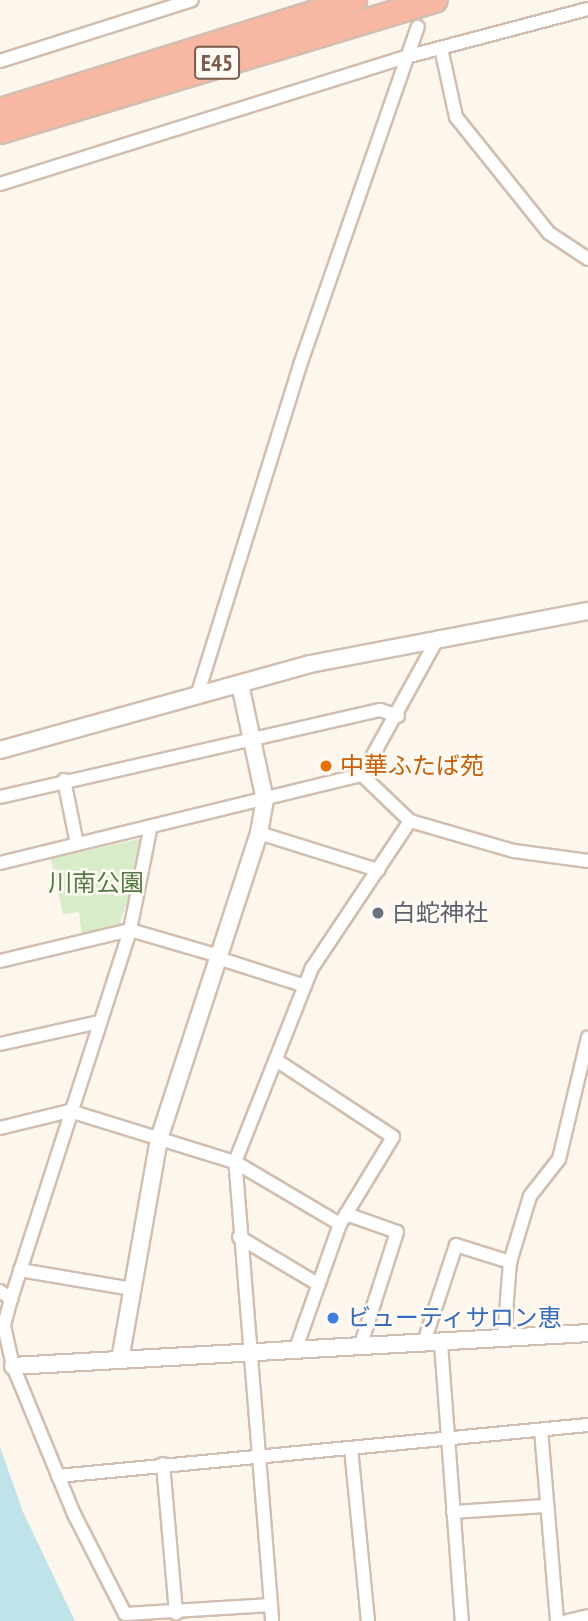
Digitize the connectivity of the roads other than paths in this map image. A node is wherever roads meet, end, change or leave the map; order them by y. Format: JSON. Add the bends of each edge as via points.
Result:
{"nodes":[{"id":1,"x":192,"y":0,"type":"edge"},
{"id":2,"x":354,"y":0,"type":"edge"},
{"id":3,"x":435,"y":0,"type":"edge"},
{"id":4,"x":588,"y":9,"type":"edge"},
{"id":5,"x":418,"y":27,"type":"dead end"},
{"id":6,"x":442,"y":48,"type":"junction"},
{"id":7,"x":406,"y":57,"type":"junction"},
{"id":8,"x":0,"y":61,"type":"edge"},
{"id":9,"x":0,"y":110,"type":"edge"},
{"id":10,"x":0,"y":131,"type":"edge"},
{"id":11,"x":0,"y":184,"type":"edge"},
{"id":12,"x":588,"y":259,"type":"edge"},
{"id":13,"x":588,"y":611,"type":"edge"},
{"id":14,"x":438,"y":638,"type":"junction"},
{"id":15,"x":240,"y":684,"type":"junction"},
{"id":16,"x":197,"y":696,"type":"junction"},
{"id":17,"x":398,"y":716,"type":"junction"},
{"id":18,"x":251,"y":736,"type":"junction"},
{"id":19,"x":0,"y":750,"type":"edge"},
{"id":20,"x":362,"y":775,"type":"junction"},
{"id":21,"x":64,"y":780,"type":"junction"},
{"id":22,"x":0,"y":796,"type":"edge"},
{"id":23,"x":265,"y":800,"type":"junction"},
{"id":24,"x":411,"y":821,"type":"junction"},
{"id":25,"x":150,"y":830,"type":"junction"},
{"id":26,"x":259,"y":833,"type":"junction"},
{"id":27,"x":76,"y":844,"type":"junction"},
{"id":28,"x":588,"y":860,"type":"edge"},
{"id":29,"x":0,"y":863,"type":"edge"},
{"id":30,"x":378,"y":870,"type":"junction"},
{"id":31,"x":130,"y":930,"type":"junction"},
{"id":32,"x":219,"y":957,"type":"junction"},
{"id":33,"x":0,"y":961,"type":"edge"},
{"id":34,"x":305,"y":986,"type":"junction"},
{"id":35,"x":99,"y":1022,"type":"junction"},
{"id":36,"x":588,"y":1037,"type":"edge"},
{"id":37,"x":0,"y":1044,"type":"edge"},
{"id":38,"x":276,"y":1060,"type":"junction"},
{"id":39,"x":70,"y":1111,"type":"junction"},
{"id":40,"x":0,"y":1128,"type":"edge"},
{"id":41,"x":159,"y":1139,"type":"junction"},
{"id":42,"x":235,"y":1162,"type":"junction"},
{"id":43,"x":343,"y":1219,"type":"junction"},
{"id":44,"x":239,"y":1237,"type":"junction"},
{"id":45,"x":510,"y":1262,"type":"junction"},
{"id":46,"x":20,"y":1270,"type":"junction"},
{"id":47,"x":316,"y":1283,"type":"junction"},
{"id":48,"x":132,"y":1289,"type":"junction"},
{"id":49,"x":5,"y":1295,"type":"edge"},
{"id":50,"x":588,"y":1332,"type":"edge"},
{"id":51,"x":504,"y":1338,"type":"junction"},
{"id":52,"x":441,"y":1344,"type":"junction"},
{"id":53,"x":423,"y":1345,"type":"junction"},
{"id":54,"x":360,"y":1347,"type":"junction"},
{"id":55,"x":295,"y":1351,"type":"junction"},
{"id":56,"x":246,"y":1352,"type":"junction"},
{"id":57,"x":120,"y":1360,"type":"junction"},
{"id":58,"x":13,"y":1366,"type":"junction"},
{"id":59,"x":588,"y":1425,"type":"edge"},
{"id":60,"x":541,"y":1430,"type":"junction"},
{"id":61,"x":446,"y":1437,"type":"junction"},
{"id":62,"x":351,"y":1448,"type":"junction"},
{"id":63,"x":257,"y":1455,"type":"junction"},
{"id":64,"x":163,"y":1464,"type":"junction"},
{"id":65,"x":58,"y":1476,"type":"junction"},
{"id":66,"x":547,"y":1506,"type":"junction"},
{"id":67,"x":453,"y":1512,"type":"junction"},
{"id":68,"x":271,"y":1605,"type":"junction"},
{"id":69,"x":176,"y":1613,"type":"junction"},
{"id":70,"x":588,"y":1616,"type":"edge"},
{"id":71,"x":272,"y":1621,"type":"edge"},
{"id":72,"x":368,"y":1621,"type":"edge"},
{"id":73,"x":462,"y":1621,"type":"edge"},
{"id":74,"x":557,"y":1621,"type":"edge"},
{"id":75,"x":567,"y":1621,"type":"edge"}],
"edges":[{"from":1,"to":8,"type":"street"},
{"from":2,"to":9,"type":"highway","number":"E45"},
{"from":3,"to":10,"type":"highway","number":"E45"},
{"from":4,"to":6,"type":"street"},
{"from":5,"to":7,"type":"street"},
{"from":6,"to":7,"type":"street"},
{"from":6,"to":12,"type":"street","via":[[456,117],[549,233]]},
{"from":7,"to":11,"type":"street"},
{"from":7,"to":16,"type":"street","via":[[300,365]]},
{"from":13,"to":14,"type":"street"},
{"from":14,"to":15,"type":"street"},
{"from":14,"to":17,"type":"street"},
{"from":15,"to":16,"type":"street"},
{"from":15,"to":18,"type":"street"},
{"from":16,"to":19,"type":"street"},
{"from":17,"to":18,"type":"street","via":[[380,710]]},
{"from":17,"to":20,"type":"street"},
{"from":18,"to":21,"type":"street"},
{"from":18,"to":23,"type":"street"},
{"from":20,"to":23,"type":"street"},
{"from":20,"to":24,"type":"street"},
{"from":21,"to":22,"type":"street"},
{"from":21,"to":27,"type":"street"},
{"from":23,"to":25,"type":"street"},
{"from":23,"to":26,"type":"street"},
{"from":24,"to":28,"type":"street","via":[[514,851]]},
{"from":24,"to":30,"type":"street"},
{"from":25,"to":27,"type":"street"},
{"from":25,"to":31,"type":"street"},
{"from":26,"to":30,"type":"street"},
{"from":26,"to":32,"type":"street"},
{"from":27,"to":29,"type":"street"},
{"from":30,"to":34,"type":"street"},
{"from":31,"to":32,"type":"street"},
{"from":31,"to":33,"type":"street"},
{"from":31,"to":35,"type":"street"},
{"from":32,"to":34,"type":"street"},
{"from":32,"to":41,"type":"street"},
{"from":34,"to":38,"type":"street"},
{"from":35,"to":37,"type":"street"},
{"from":35,"to":39,"type":"street"},
{"from":36,"to":45,"type":"street","via":[[559,1159],[530,1196]]},
{"from":38,"to":42,"type":"street"},
{"from":38,"to":43,"type":"street","via":[[393,1137]]},
{"from":39,"to":40,"type":"street"},
{"from":39,"to":41,"type":"street"},
{"from":39,"to":46,"type":"street"},
{"from":41,"to":42,"type":"street"},
{"from":41,"to":48,"type":"street"},
{"from":42,"to":43,"type":"street"},
{"from":42,"to":44,"type":"street"},
{"from":43,"to":47,"type":"street"},
{"from":43,"to":54,"type":"street","via":[[397,1232]]},
{"from":44,"to":47,"type":"street"},
{"from":44,"to":56,"type":"street"},
{"from":45,"to":51,"type":"street"},
{"from":45,"to":53,"type":"street","via":[[456,1245]]},
{"from":46,"to":48,"type":"street"},
{"from":46,"to":49,"type":"street"},
{"from":47,"to":55,"type":"street"},
{"from":48,"to":57,"type":"street"},
{"from":49,"to":58,"type":"street","via":[[4,1326]]},
{"from":50,"to":51,"type":"street"},
{"from":51,"to":52,"type":"street"},
{"from":52,"to":53,"type":"street"},
{"from":52,"to":61,"type":"street"},
{"from":53,"to":54,"type":"street"},
{"from":54,"to":55,"type":"street"},
{"from":55,"to":56,"type":"street"},
{"from":56,"to":57,"type":"street"},
{"from":56,"to":63,"type":"street"},
{"from":57,"to":58,"type":"street"},
{"from":58,"to":65,"type":"street"},
{"from":59,"to":60,"type":"street"},
{"from":60,"to":61,"type":"street"},
{"from":60,"to":66,"type":"street"},
{"from":61,"to":62,"type":"street"},
{"from":61,"to":67,"type":"street"},
{"from":62,"to":63,"type":"street"},
{"from":62,"to":72,"type":"street"},
{"from":63,"to":64,"type":"street"},
{"from":63,"to":68,"type":"street"},
{"from":64,"to":65,"type":"street"},
{"from":64,"to":69,"type":"street"},
{"from":65,"to":69,"type":"street","via":[[125,1614]]},
{"from":66,"to":67,"type":"street"},
{"from":66,"to":74,"type":"street"},
{"from":67,"to":73,"type":"street"},
{"from":68,"to":69,"type":"street"},
{"from":68,"to":71,"type":"street"},
{"from":70,"to":75,"type":"street"}]}
